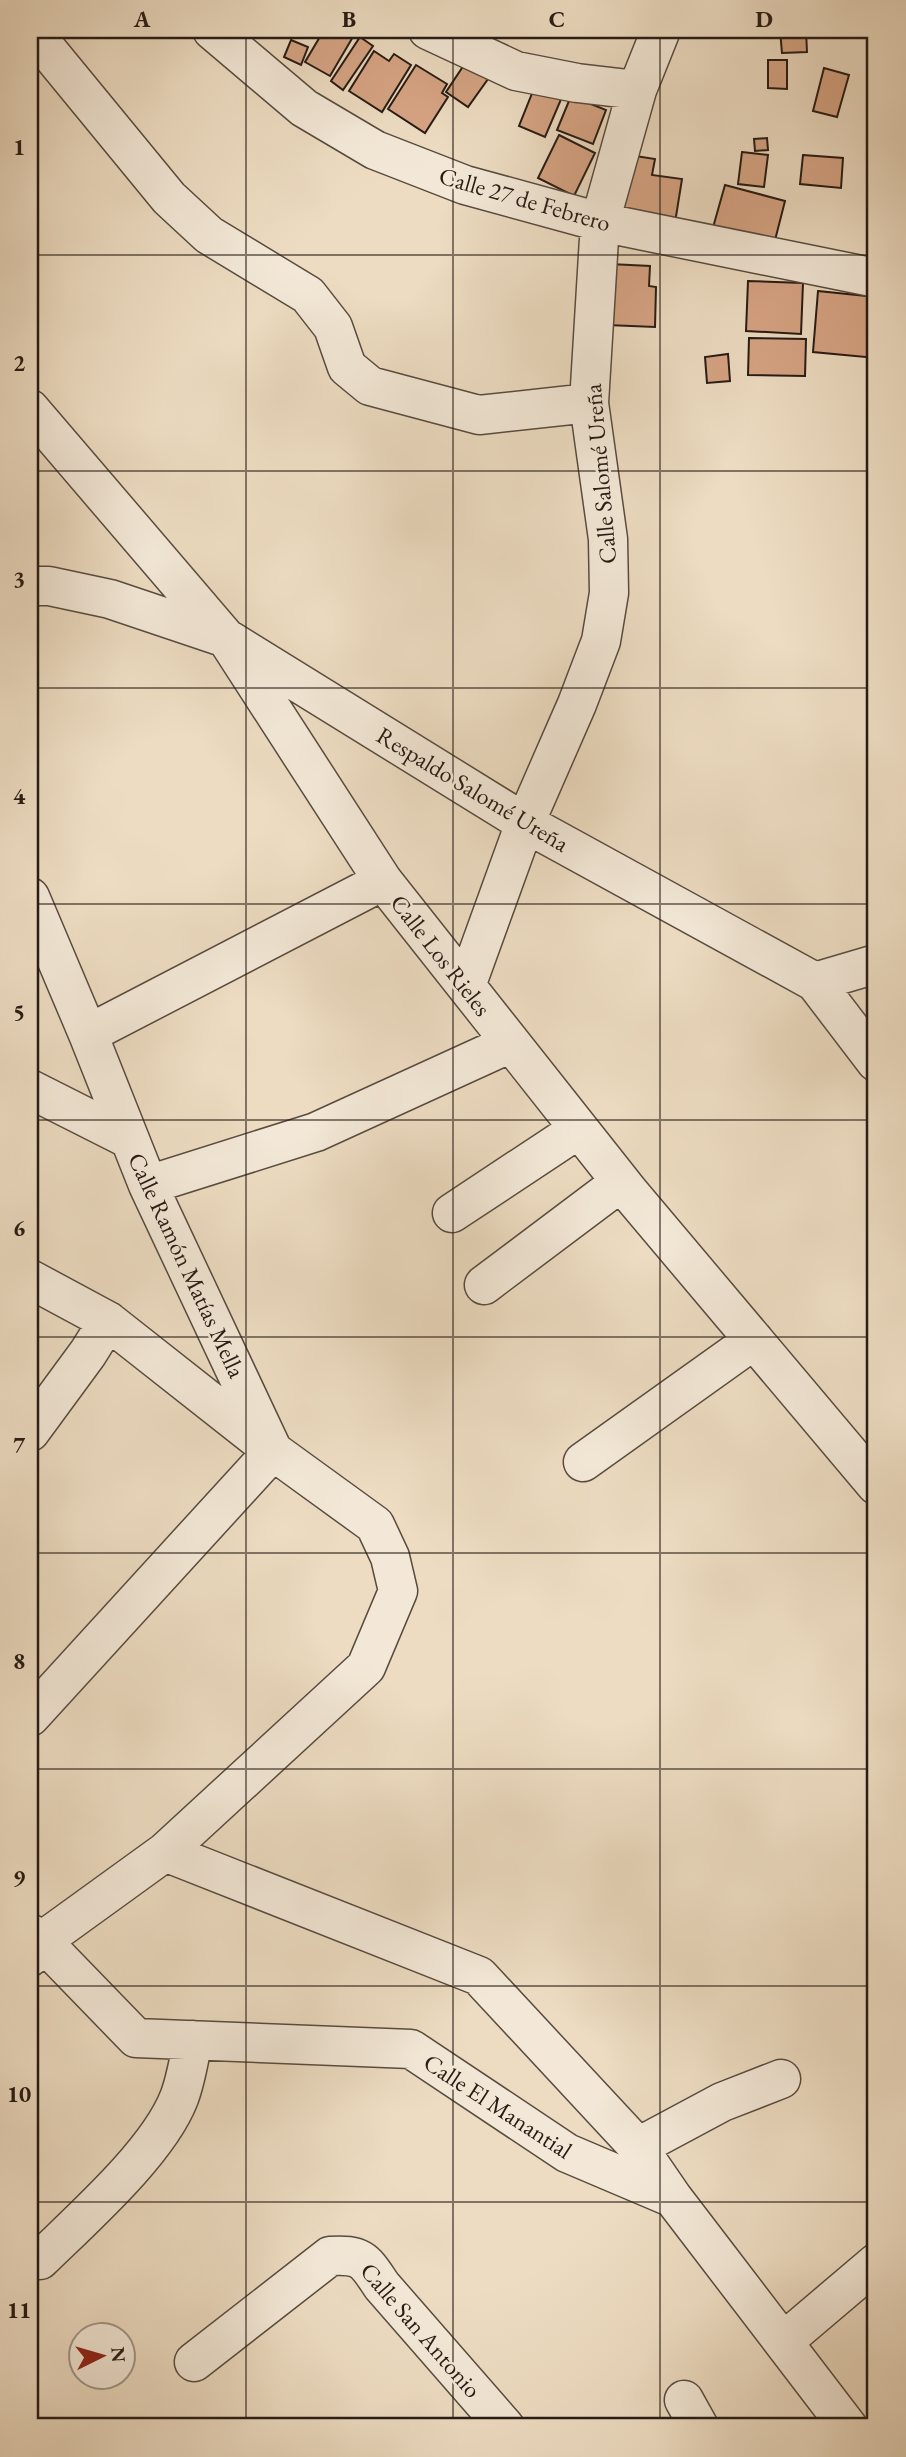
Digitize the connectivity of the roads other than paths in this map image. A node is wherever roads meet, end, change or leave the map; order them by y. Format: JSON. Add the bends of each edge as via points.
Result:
{"nodes":[{"id":1,"x":30,"y":30,"type":"edge"},
{"id":2,"x":212,"y":30,"type":"edge"},
{"id":3,"x":428,"y":30,"type":"edge"},
{"id":4,"x":661,"y":30,"type":"edge"},
{"id":5,"x":637,"y":90,"type":"junction"},
{"id":6,"x":600,"y":222,"type":"junction"},
{"id":7,"x":876,"y":278,"type":"edge"},
{"id":8,"x":589,"y":403,"type":"junction"},
{"id":9,"x":30,"y":409,"type":"edge"},
{"id":10,"x":30,"y":586,"type":"edge"},
{"id":11,"x":226,"y":638,"type":"junction"},
{"id":12,"x":525,"y":823,"type":"junction"},
{"id":13,"x":383,"y":881,"type":"junction"},
{"id":14,"x":30,"y":897,"type":"edge"},
{"id":15,"x":37,"y":929,"type":"edge"},
{"id":16,"x":876,"y":964,"type":"edge"},
{"id":17,"x":815,"y":982,"type":"junction"},
{"id":18,"x":466,"y":986,"type":"junction"},
{"id":19,"x":876,"y":988,"type":"edge"},
{"id":20,"x":88,"y":1034,"type":"junction"},
{"id":21,"x":511,"y":1043,"type":"junction"},
{"id":22,"x":876,"y":1062,"type":"edge"},
{"id":23,"x":30,"y":1089,"type":"edge"},
{"id":24,"x":579,"y":1129,"type":"junction"},
{"id":25,"x":129,"y":1139,"type":"junction"},
{"id":26,"x":621,"y":1182,"type":"junction"},
{"id":27,"x":148,"y":1185,"type":"junction"},
{"id":28,"x":452,"y":1213,"type":"dead end"},
{"id":29,"x":30,"y":1279,"type":"edge"},
{"id":30,"x":484,"y":1285,"type":"dead end"},
{"id":31,"x":108,"y":1321,"type":"junction"},
{"id":32,"x":754,"y":1340,"type":"junction"},
{"id":33,"x":30,"y":1432,"type":"edge"},
{"id":34,"x":273,"y":1451,"type":"junction"},
{"id":35,"x":583,"y":1462,"type":"dead end"},
{"id":36,"x":876,"y":1485,"type":"edge"},
{"id":37,"x":30,"y":1717,"type":"edge"},
{"id":38,"x":165,"y":1852,"type":"junction"},
{"id":39,"x":34,"y":1944,"type":"edge"},
{"id":40,"x":193,"y":2040,"type":"junction"},
{"id":41,"x":781,"y":2079,"type":"dead end"},
{"id":42,"x":638,"y":2147,"type":"junction"},
{"id":43,"x":673,"y":2198,"type":"junction"},
{"id":44,"x":40,"y":2260,"type":"dead end"},
{"id":45,"x":876,"y":2263,"type":"edge"},
{"id":46,"x":783,"y":2342,"type":"junction"},
{"id":47,"x":194,"y":2362,"type":"dead end"},
{"id":48,"x":505,"y":2427,"type":"edge"},
{"id":49,"x":848,"y":2427,"type":"edge"}],
"edges":[{"from":1,"to":8,"type":"street","via":[[169,198],[209,235],[309,295],[333,327],[347,367],[370,386],[479,415]]},
{"from":2,"to":6,"type":"street","name":"Calle 27 de Febrero","via":[[304,108],[375,150],[465,185]]},
{"from":3,"to":5,"type":"street","via":[[516,71]]},
{"from":4,"to":5,"type":"street","name":"Calle Salomé Ureña"},
{"from":5,"to":6,"type":"street","name":"Calle Salomé Ureña"},
{"from":6,"to":7,"type":"street","name":"Calle 27 de Febrero"},
{"from":6,"to":8,"type":"street","name":"Calle Salomé Ureña"},
{"from":8,"to":12,"type":"street","name":"Calle Salomé Ureña","via":[[608,539],[609,593],[601,641]]},
{"from":9,"to":11,"type":"street","name":"Calle Los Rieles"},
{"from":10,"to":11,"type":"street","name":"Respaldo Salomé Ureña","via":[[110,599]]},
{"from":11,"to":12,"type":"street","name":"Respaldo Salomé Ureña"},
{"from":11,"to":13,"type":"street","name":"Calle Los Rieles"},
{"from":12,"to":17,"type":"street","name":"Respaldo Salomé Ureña"},
{"from":12,"to":18,"type":"street","name":"Calle Salomé Ureña"},
{"from":13,"to":18,"type":"street","name":"Calle Los Rieles"},
{"from":13,"to":20,"type":"street"},
{"from":14,"to":15,"type":"street","name":"Calle Ramón Matías Mella"},
{"from":15,"to":20,"type":"street","name":"Calle Ramón Matías Mella"},
{"from":16,"to":17,"type":"street"},
{"from":17,"to":19,"type":"street"},
{"from":17,"to":22,"type":"street","name":"Respaldo Salomé Ureña"},
{"from":18,"to":21,"type":"street","name":"Calle Los Rieles"},
{"from":20,"to":25,"type":"street","name":"Calle Ramón Matías Mella"},
{"from":21,"to":24,"type":"street","name":"Calle Los Rieles"},
{"from":21,"to":27,"type":"street","via":[[316,1132]]},
{"from":23,"to":25,"type":"street"},
{"from":24,"to":26,"type":"street","name":"Calle Los Rieles"},
{"from":24,"to":28,"type":"street"},
{"from":25,"to":27,"type":"street","name":"Calle Ramón Matías Mella"},
{"from":26,"to":30,"type":"street"},
{"from":26,"to":32,"type":"street","name":"Calle Los Rieles"},
{"from":27,"to":34,"type":"street","name":"Calle Ramón Matías Mella"},
{"from":29,"to":31,"type":"street"},
{"from":31,"to":33,"type":"street"},
{"from":31,"to":34,"type":"street"},
{"from":32,"to":35,"type":"street"},
{"from":32,"to":36,"type":"street","name":"Calle Los Rieles"},
{"from":34,"to":37,"type":"street"},
{"from":34,"to":38,"type":"street","name":"Calle Ramón Matías Mella","via":[[375,1525],[398,1591],[366,1667]]},
{"from":38,"to":39,"type":"street"},
{"from":38,"to":42,"type":"street","via":[[479,1976]]},
{"from":39,"to":40,"type":"street","name":"Calle El Manantial","via":[[136,2038]]},
{"from":40,"to":43,"type":"street","name":"Calle El Manantial","via":[[411,2049],[567,2153]]},
{"from":40,"to":44,"type":"street","via":[[179,2098],[143,2155]]},
{"from":41,"to":42,"type":"street","via":[[722,2102]]},
{"from":42,"to":43,"type":"street"},
{"from":43,"to":46,"type":"street","name":"Calle El Manantial"},
{"from":45,"to":46,"type":"street"},
{"from":46,"to":49,"type":"street","name":"Calle El Manantial"},
{"from":47,"to":48,"type":"street","name":"Calle San Antonio","via":[[330,2256],[350,2255],[365,2260],[382,2286]]}]}
